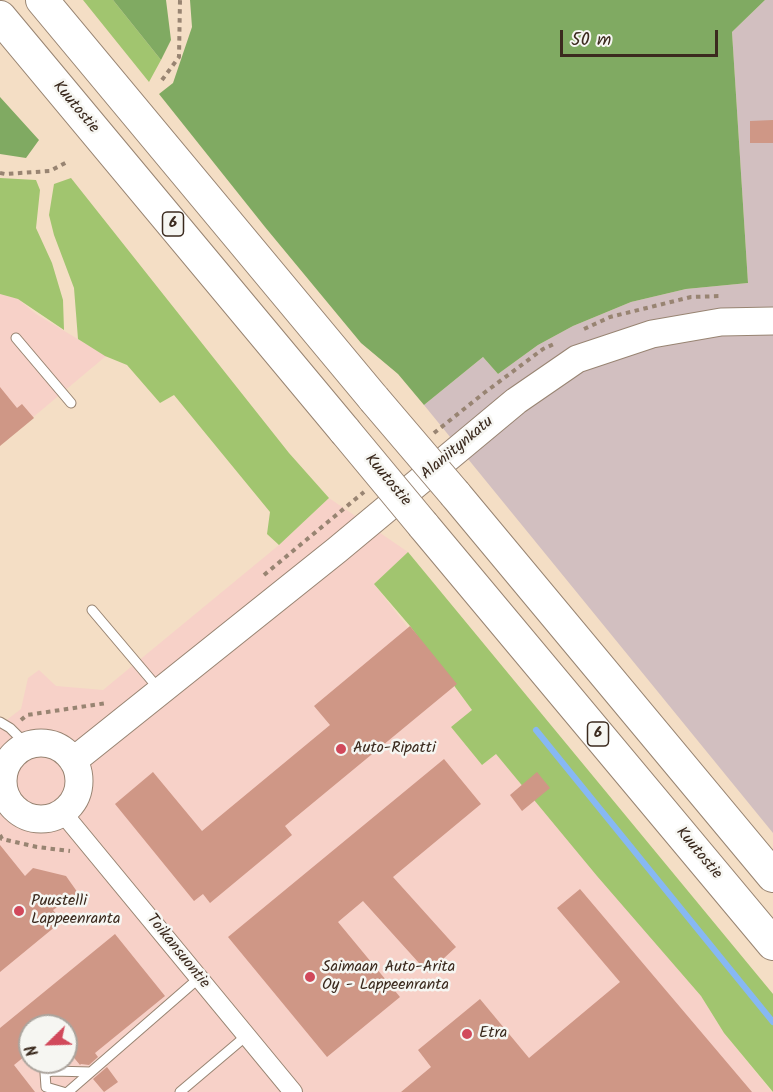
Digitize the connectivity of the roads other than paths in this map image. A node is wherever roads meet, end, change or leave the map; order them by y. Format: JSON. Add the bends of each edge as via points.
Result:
{"nodes":[{"id":1,"x":42,"y":0,"type":"edge"},
{"id":2,"x":65,"y":0,"type":"edge"},
{"id":3,"x":0,"y":17,"type":"edge"},
{"id":4,"x":0,"y":52,"type":"edge"},
{"id":5,"x":773,"y":321,"type":"edge"},
{"id":6,"x":16,"y":338,"type":"dead end"},
{"id":7,"x":352,"y":373,"type":"junction"},
{"id":8,"x":321,"y":402,"type":"junction"},
{"id":9,"x":71,"y":403,"type":"dead end"},
{"id":10,"x":92,"y":610,"type":"dead end"},
{"id":11,"x":161,"y":692,"type":"junction"},
{"id":12,"x":0,"y":722,"type":"edge"},
{"id":13,"x":27,"y":745,"type":"junction"},
{"id":14,"x":74,"y":762,"type":"junction"},
{"id":15,"x":4,"y":791,"type":"edge"},
{"id":16,"x":62,"y":812,"type":"junction"},
{"id":17,"x":773,"y":876,"type":"edge"},
{"id":18,"x":773,"y":944,"type":"edge"},
{"id":19,"x":199,"y":978,"type":"junction"},
{"id":20,"x":246,"y":1035,"type":"junction"},
{"id":21,"x":91,"y":1072,"type":"junction"},
{"id":22,"x":63,"y":1092,"type":"edge"},
{"id":23,"x":68,"y":1092,"type":"edge"},
{"id":24,"x":180,"y":1092,"type":"edge"},
{"id":25,"x":293,"y":1092,"type":"edge"}],
"edges":[{"from":1,"to":7,"type":"highway"},
{"from":2,"to":7,"type":"highway"},
{"from":3,"to":8,"type":"highway","name":"Kuutostie","number":"6"},
{"from":4,"to":8,"type":"highway"},
{"from":5,"to":11,"type":"main road","name":"Alaniitynkatu","via":[[721,322],[652,334],[577,359],[516,401]]},
{"from":6,"to":9,"type":"lane"},
{"from":7,"to":17,"type":"highway","bridge":true},
{"from":8,"to":18,"type":"highway","name":"Kuutostie","number":"6","bridge":true},
{"from":10,"to":11,"type":"lane"},
{"from":11,"to":14,"type":"main road","name":"Alaniitynkatu"},
{"from":12,"to":13,"type":"lane"},
{"from":13,"to":14,"type":"main road","via":[[48,743],[67,753]]},
{"from":13,"to":15,"type":"main road","via":[[12,756]]},
{"from":14,"to":16,"type":"main road","via":[[79,783]]},
{"from":15,"to":16,"type":"main road","via":[[25,815],[44,818]]},
{"from":16,"to":19,"type":"street","name":"Toikansuontie"},
{"from":19,"to":20,"type":"street","name":"Toikansuontie"},
{"from":19,"to":21,"type":"lane"},
{"from":20,"to":24,"type":"lane"},
{"from":20,"to":25,"type":"street","name":"Toikansuontie"},
{"from":21,"to":22,"type":"lane","via":[[45,1073],[46,1087]]},
{"from":21,"to":23,"type":"lane"}]}
